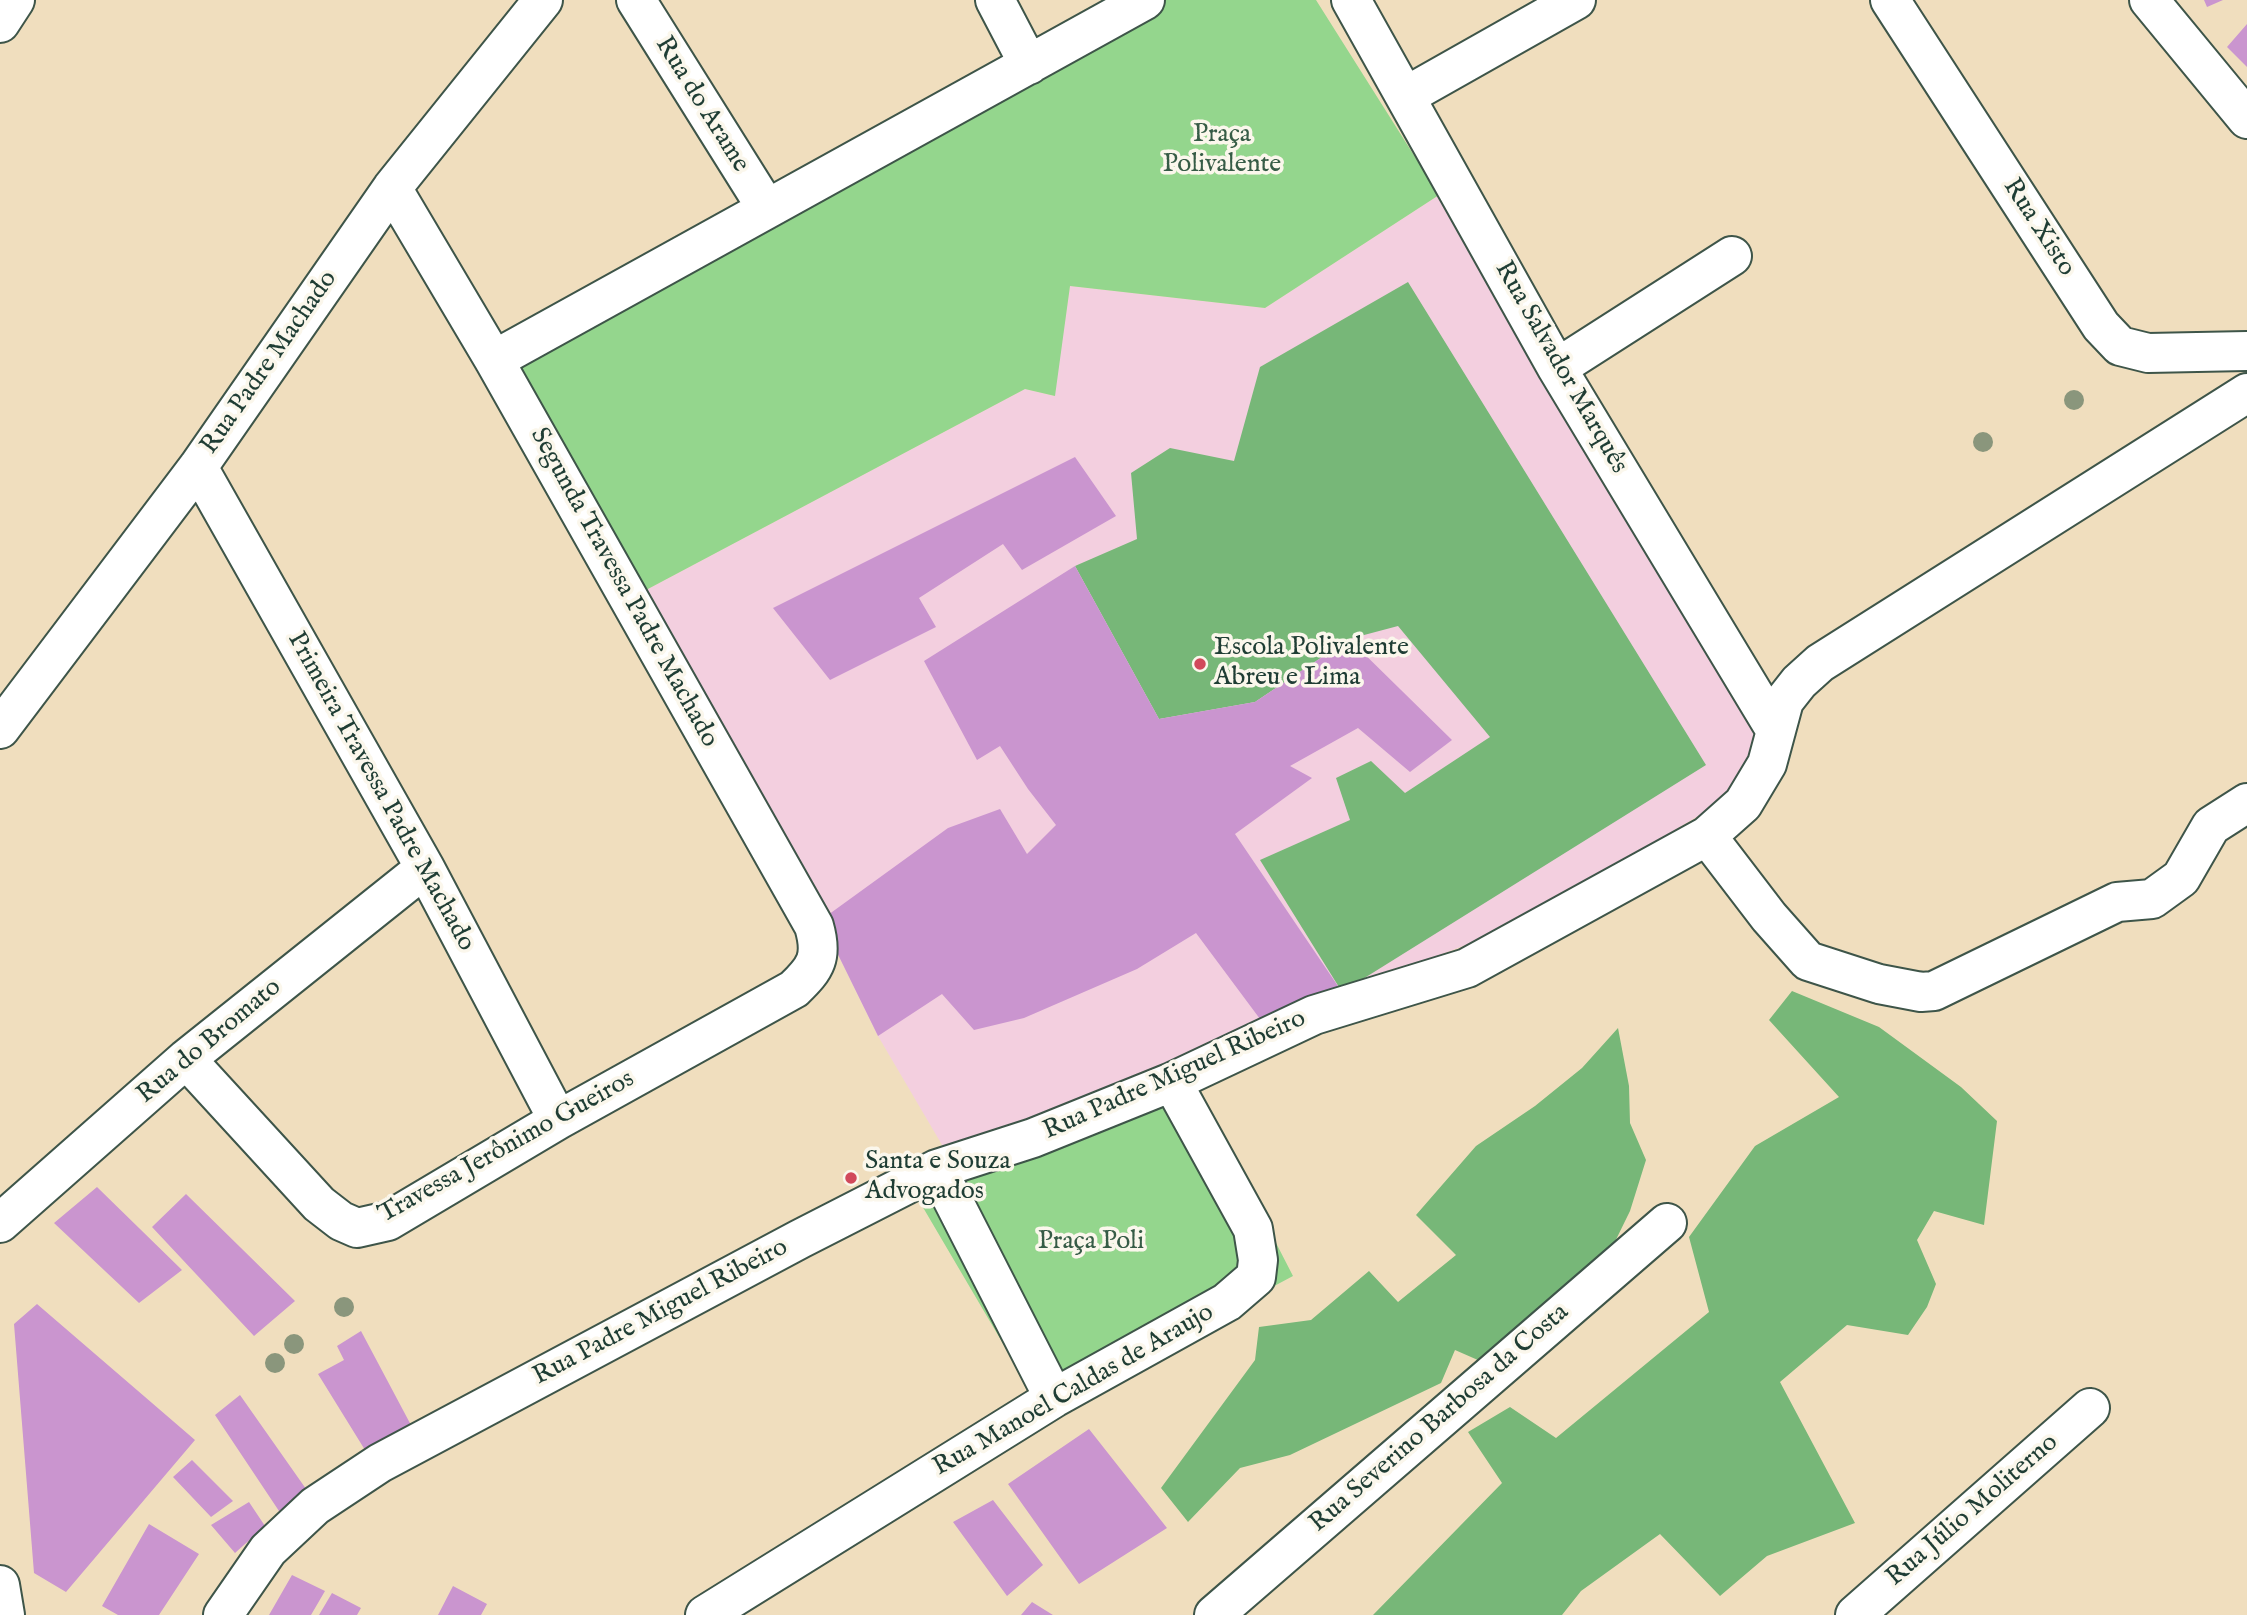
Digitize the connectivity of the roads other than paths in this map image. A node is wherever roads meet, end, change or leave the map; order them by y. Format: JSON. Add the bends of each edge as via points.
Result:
{"nodes":[{"id":1,"x":15,"y":0,"type":"edge"},
{"id":2,"x":543,"y":0,"type":"edge"},
{"id":3,"x":636,"y":0,"type":"edge"},
{"id":4,"x":995,"y":0,"type":"edge"},
{"id":5,"x":1145,"y":0,"type":"edge"},
{"id":6,"x":1351,"y":0,"type":"edge"},
{"id":7,"x":1576,"y":0,"type":"edge"},
{"id":8,"x":1890,"y":0,"type":"edge"},
{"id":9,"x":2149,"y":0,"type":"edge"},
{"id":10,"x":0,"y":23,"type":"edge"},
{"id":11,"x":1029,"y":65,"type":"junction"},
{"id":12,"x":1406,"y":96,"type":"junction"},
{"id":13,"x":2247,"y":119,"type":"edge"},
{"id":14,"x":392,"y":188,"type":"junction"},
{"id":15,"x":767,"y":209,"type":"junction"},
{"id":16,"x":1732,"y":256,"type":"dead end"},
{"id":17,"x":2247,"y":351,"type":"edge"},
{"id":18,"x":494,"y":360,"type":"junction"},
{"id":19,"x":1558,"y":368,"type":"junction"},
{"id":20,"x":2247,"y":393,"type":"edge"},
{"id":21,"x":198,"y":467,"type":"junction"},
{"id":22,"x":0,"y":729,"type":"edge"},
{"id":23,"x":1776,"y":731,"type":"junction"},
{"id":24,"x":2247,"y":803,"type":"edge"},
{"id":25,"x":1707,"y":835,"type":"junction"},
{"id":26,"x":425,"y":868,"type":"junction"},
{"id":27,"x":794,"y":989,"type":"joint"},
{"id":28,"x":186,"y":1059,"type":"junction"},
{"id":29,"x":1172,"y":1082,"type":"junction"},
{"id":30,"x":558,"y":1119,"type":"junction"},
{"id":31,"x":937,"y":1169,"type":"junction"},
{"id":32,"x":0,"y":1223,"type":"edge"},
{"id":33,"x":1667,"y":1223,"type":"dead end"},
{"id":34,"x":1054,"y":1398,"type":"junction"},
{"id":35,"x":2090,"y":1408,"type":"dead end"},
{"id":36,"x":0,"y":1585,"type":"edge"},
{"id":37,"x":5,"y":1615,"type":"edge"},
{"id":38,"x":223,"y":1615,"type":"edge"},
{"id":39,"x":705,"y":1615,"type":"edge"},
{"id":40,"x":1214,"y":1615,"type":"edge"},
{"id":41,"x":1855,"y":1615,"type":"edge"}],
"edges":[{"from":1,"to":10,"type":"street"},
{"from":2,"to":14,"type":"street","name":"Rua Padre Machado"},
{"from":3,"to":15,"type":"street","name":"Rua do Arame"},
{"from":4,"to":11,"type":"street"},
{"from":5,"to":11,"type":"street"},
{"from":6,"to":12,"type":"street","name":"Rua Salvador Marquês"},
{"from":7,"to":12,"type":"street"},
{"from":8,"to":17,"type":"street","name":"Rua Xisto","via":[[2101,326],[2120,346],[2148,353]]},
{"from":9,"to":13,"type":"street"},
{"from":11,"to":15,"type":"street"},
{"from":12,"to":19,"type":"street","name":"Rua Salvador Marquês"},
{"from":14,"to":18,"type":"street","name":"Segunda Travessa Padre Machado"},
{"from":14,"to":21,"type":"street","name":"Rua Padre Machado"},
{"from":15,"to":18,"type":"street"},
{"from":16,"to":19,"type":"street"},
{"from":18,"to":27,"type":"street","name":"Segunda Travessa Padre Machado","via":[[814,926],[818,956],[812,972]]},
{"from":19,"to":23,"type":"street","name":"Rua Salvador Marquês"},
{"from":20,"to":23,"type":"street","name":"Rua Padre Miguel Ribeiro","via":[[1819,663],[1784,701]]},
{"from":21,"to":22,"type":"street","name":"Rua Padre Machado"},
{"from":21,"to":26,"type":"street","name":"Primeira Travessa Padre Machado"},
{"from":23,"to":25,"type":"street","name":"Rua Padre Miguel Ribeiro","via":[[1767,764],[1743,804]]},
{"from":24,"to":25,"type":"street","via":[[2211,826],[2180,878],[2152,899],[2117,902],[1934,991],[1921,992],[1879,985],[1808,961]]},
{"from":25,"to":29,"type":"street","name":"Rua Padre Miguel Ribeiro","via":[[1467,968],[1314,1015]]},
{"from":26,"to":28,"type":"street","name":"Rua do Bromato"},
{"from":26,"to":30,"type":"street","name":"Primeira Travessa Padre Machado"},
{"from":27,"to":30,"type":"street","name":"Travessa Jerônimo Gueiros"},
{"from":28,"to":30,"type":"street","name":"Travessa Jerônimo Gueiros","via":[[319,1204],[357,1228],[388,1221]]},
{"from":28,"to":32,"type":"street","name":"Rua do Bromato"},
{"from":29,"to":31,"type":"street","name":"Rua Padre Miguel Ribeiro","via":[[1033,1138]]},
{"from":29,"to":34,"type":"street","name":"Rua Manoel Caldas de Araujo","via":[[1253,1229],[1256,1278],[1227,1302]]},
{"from":31,"to":34,"type":"street"},
{"from":31,"to":38,"type":"street","name":"Rua Padre Miguel Ribeiro","via":[[380,1463],[315,1506],[268,1550]]},
{"from":33,"to":40,"type":"street","name":"Rua Severino Barbosa da Costa"},
{"from":34,"to":39,"type":"street","name":"Rua Manoel Caldas de Araujo"},
{"from":35,"to":41,"type":"street","name":"Rua Júlio Moliterno"},
{"from":36,"to":37,"type":"street"}]}
